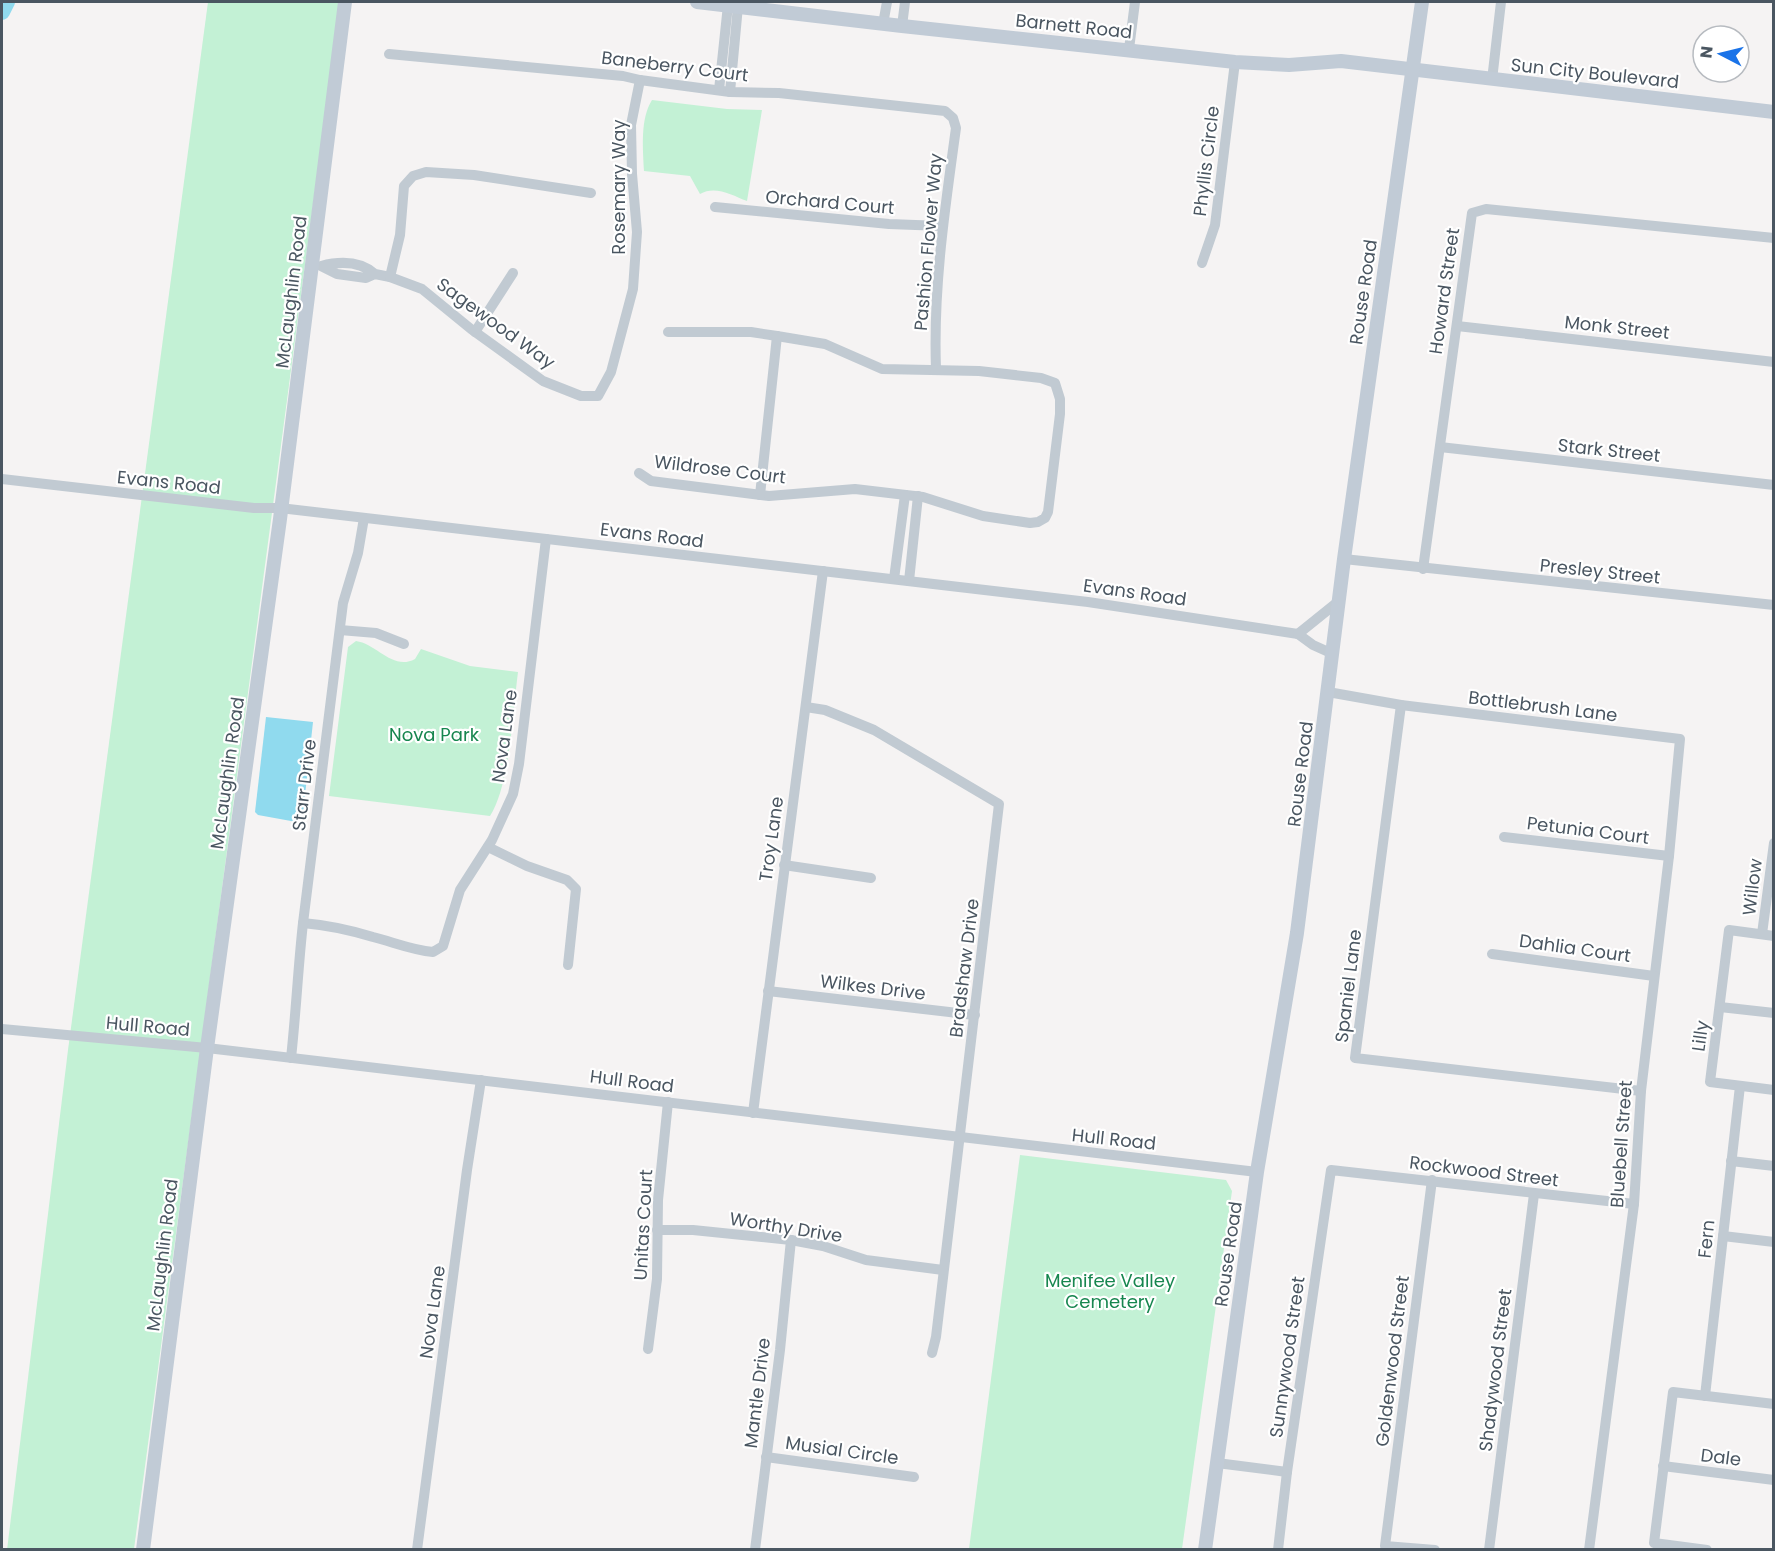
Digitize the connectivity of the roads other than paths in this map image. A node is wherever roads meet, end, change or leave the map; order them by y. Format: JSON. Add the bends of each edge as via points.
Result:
{"nodes":[{"id":1,"x":345,"y":2,"type":"edge"},
{"id":2,"x":697,"y":2,"type":"edge"},
{"id":3,"x":887,"y":2,"type":"edge"},
{"id":4,"x":905,"y":2,"type":"edge"},
{"id":5,"x":1135,"y":2,"type":"edge"},
{"id":6,"x":1422,"y":2,"type":"edge"},
{"id":7,"x":1501,"y":2,"type":"edge"},
{"id":8,"x":733,"y":6,"type":"junction"},
{"id":9,"x":883,"y":24,"type":"junction"},
{"id":10,"x":902,"y":26,"type":"junction"},
{"id":11,"x":1128,"y":49,"type":"junction"},
{"id":12,"x":389,"y":54,"type":"dead end"},
{"id":13,"x":1235,"y":62,"type":"junction"},
{"id":14,"x":1413,"y":70,"type":"junction"},
{"id":15,"x":640,"y":80,"type":"junction"},
{"id":16,"x":1492,"y":80,"type":"junction"},
{"id":17,"x":725,"y":91,"type":"junction"},
{"id":18,"x":1773,"y":112,"type":"edge"},
{"id":19,"x":953,"y":118,"type":"joint"},
{"id":20,"x":591,"y":193,"type":"dead end"},
{"id":21,"x":715,"y":207,"type":"dead end"},
{"id":22,"x":942,"y":226,"type":"junction"},
{"id":23,"x":1773,"y":238,"type":"edge"},
{"id":24,"x":1202,"y":263,"type":"dead end"},
{"id":25,"x":317,"y":266,"type":"junction"},
{"id":26,"x":513,"y":273,"type":"dead end"},
{"id":27,"x":390,"y":277,"type":"junction"},
{"id":28,"x":1457,"y":326,"type":"junction"},
{"id":29,"x":475,"y":332,"type":"junction"},
{"id":30,"x":668,"y":332,"type":"dead end"},
{"id":31,"x":777,"y":336,"type":"junction"},
{"id":32,"x":1773,"y":362,"type":"edge"},
{"id":33,"x":936,"y":369,"type":"junction"},
{"id":34,"x":598,"y":396,"type":"joint"},
{"id":35,"x":1440,"y":447,"type":"junction"},
{"id":36,"x":639,"y":472,"type":"dead end"},
{"id":37,"x":2,"y":479,"type":"edge"},
{"id":38,"x":1773,"y":485,"type":"edge"},
{"id":39,"x":760,"y":495,"type":"junction"},
{"id":40,"x":905,"y":495,"type":"junction"},
{"id":41,"x":918,"y":496,"type":"junction"},
{"id":42,"x":280,"y":508,"type":"junction"},
{"id":43,"x":364,"y":518,"type":"junction"},
{"id":44,"x":546,"y":539,"type":"junction"},
{"id":45,"x":1344,"y":559,"type":"junction"},
{"id":46,"x":1423,"y":569,"type":"junction"},
{"id":47,"x":823,"y":571,"type":"junction"},
{"id":48,"x":894,"y":579,"type":"junction"},
{"id":49,"x":909,"y":581,"type":"junction"},
{"id":50,"x":1339,"y":601,"type":"junction"},
{"id":51,"x":1773,"y":605,"type":"edge"},
{"id":52,"x":340,"y":630,"type":"junction"},
{"id":53,"x":1298,"y":634,"type":"junction"},
{"id":54,"x":404,"y":644,"type":"dead end"},
{"id":55,"x":1333,"y":654,"type":"junction"},
{"id":56,"x":1328,"y":692,"type":"junction"},
{"id":57,"x":1401,"y":705,"type":"junction"},
{"id":58,"x":806,"y":707,"type":"junction"},
{"id":59,"x":1680,"y":739,"type":"joint"},
{"id":60,"x":1504,"y":837,"type":"dead end"},
{"id":61,"x":1773,"y":843,"type":"edge"},
{"id":62,"x":488,"y":847,"type":"junction"},
{"id":63,"x":1669,"y":856,"type":"junction"},
{"id":64,"x":1773,"y":860,"type":"edge"},
{"id":65,"x":784,"y":865,"type":"junction"},
{"id":66,"x":871,"y":878,"type":"dead end"},
{"id":67,"x":303,"y":923,"type":"junction"},
{"id":68,"x":1768,"y":935,"type":"edge"},
{"id":69,"x":1492,"y":954,"type":"dead end"},
{"id":70,"x":568,"y":965,"type":"dead end"},
{"id":71,"x":1654,"y":976,"type":"junction"},
{"id":72,"x":768,"y":991,"type":"junction"},
{"id":73,"x":1720,"y":1006,"type":"junction"},
{"id":74,"x":1773,"y":1012,"type":"edge"},
{"id":75,"x":975,"y":1015,"type":"junction"},
{"id":76,"x":2,"y":1029,"type":"edge"},
{"id":77,"x":207,"y":1048,"type":"junction"},
{"id":78,"x":291,"y":1059,"type":"junction"},
{"id":79,"x":481,"y":1080,"type":"junction"},
{"id":80,"x":1740,"y":1086,"type":"junction"},
{"id":81,"x":1773,"y":1090,"type":"edge"},
{"id":82,"x":1641,"y":1091,"type":"junction"},
{"id":83,"x":668,"y":1102,"type":"junction"},
{"id":84,"x":753,"y":1113,"type":"junction"},
{"id":85,"x":961,"y":1138,"type":"junction"},
{"id":86,"x":1731,"y":1161,"type":"junction"},
{"id":87,"x":1773,"y":1166,"type":"edge"},
{"id":88,"x":1331,"y":1170,"type":"joint"},
{"id":89,"x":1257,"y":1172,"type":"junction"},
{"id":90,"x":1432,"y":1180,"type":"junction"},
{"id":91,"x":1534,"y":1194,"type":"junction"},
{"id":92,"x":1634,"y":1204,"type":"junction"},
{"id":93,"x":657,"y":1230,"type":"junction"},
{"id":94,"x":1723,"y":1236,"type":"junction"},
{"id":95,"x":791,"y":1240,"type":"junction"},
{"id":96,"x":1773,"y":1242,"type":"edge"},
{"id":97,"x":944,"y":1270,"type":"junction"},
{"id":98,"x":648,"y":1348,"type":"dead end"},
{"id":99,"x":932,"y":1353,"type":"dead end"},
{"id":100,"x":1705,"y":1396,"type":"junction"},
{"id":101,"x":1773,"y":1404,"type":"edge"},
{"id":102,"x":766,"y":1457,"type":"junction"},
{"id":103,"x":1217,"y":1463,"type":"junction"},
{"id":104,"x":1663,"y":1466,"type":"junction"},
{"id":105,"x":1287,"y":1472,"type":"junction"},
{"id":106,"x":914,"y":1477,"type":"dead end"},
{"id":107,"x":1773,"y":1480,"type":"edge"},
{"id":108,"x":1687,"y":1548,"type":"edge"},
{"id":109,"x":143,"y":1550,"type":"edge"},
{"id":110,"x":417,"y":1550,"type":"edge"},
{"id":111,"x":754,"y":1550,"type":"edge"},
{"id":112,"x":1205,"y":1550,"type":"edge"},
{"id":113,"x":1278,"y":1550,"type":"edge"},
{"id":114,"x":1435,"y":1550,"type":"edge"},
{"id":115,"x":1489,"y":1550,"type":"edge"},
{"id":116,"x":1589,"y":1550,"type":"edge"},
{"id":117,"x":1707,"y":1550,"type":"edge"}],
"edges":[{"from":1,"to":25,"type":"street","name":"McLaughlin Road"},
{"from":2,"to":8,"type":"street","name":"Barnett Road"},
{"from":3,"to":9,"type":"street"},
{"from":4,"to":10,"type":"street"},
{"from":5,"to":11,"type":"street"},
{"from":6,"to":14,"type":"street","name":"Rouse Road"},
{"from":7,"to":16,"type":"street"},
{"from":8,"to":9,"type":"street","name":"Barnett Road"},
{"from":8,"to":17,"type":"street"},
{"from":9,"to":10,"type":"street","name":"Barnett Road"},
{"from":10,"to":11,"type":"street","name":"Barnett Road"},
{"from":11,"to":13,"type":"street","name":"Barnett Road"},
{"from":12,"to":15,"type":"street","name":"Baneberry Court"},
{"from":13,"to":14,"type":"street","name":"Barnett Road","via":[[1288,65],[1341,61]]},
{"from":13,"to":24,"type":"street","name":"Phyllis Circle","via":[[1215,225]]},
{"from":14,"to":16,"type":"street","name":"Sun City Boulevard"},
{"from":14,"to":45,"type":"street","name":"Rouse Road"},
{"from":15,"to":17,"type":"street","name":"Baneberry Court"},
{"from":15,"to":34,"type":"street","name":"Rosemary Way","via":[[632,125],[637,232],[633,289],[611,372]]},
{"from":16,"to":18,"type":"street","name":"Sun City Boulevard"},
{"from":17,"to":19,"type":"street","name":"Baneberry Court","via":[[945,111]]},
{"from":19,"to":22,"type":"street","name":"Pashion Flower Way","via":[[956,128]]},
{"from":20,"to":27,"type":"street","via":[[474,175],[426,172],[413,176],[405,186],[400,235]]},
{"from":21,"to":22,"type":"street","name":"Orchard Court"},
{"from":22,"to":33,"type":"street","name":"Pashion Flower Way"},
{"from":23,"to":28,"type":"street","name":"Howard Street","via":[[1486,209],[1472,213]]},
{"from":25,"to":27,"type":"street","name":"Sagewood Way","via":[[337,262],[365,266],[375,274]]},
{"from":25,"to":42,"type":"street","name":"McLaughlin Road"},
{"from":26,"to":29,"type":"street"},
{"from":27,"to":29,"type":"street","name":"Sagewood Way","via":[[422,289]]},
{"from":28,"to":32,"type":"street","name":"Monk Street"},
{"from":28,"to":35,"type":"street","name":"Howard Street"},
{"from":29,"to":34,"type":"street","name":"Sagewood Way","via":[[543,381],[581,396]]},
{"from":30,"to":31,"type":"street","via":[[751,332]]},
{"from":31,"to":33,"type":"street","via":[[825,344],[882,369]]},
{"from":31,"to":39,"type":"street"},
{"from":33,"to":41,"type":"street","name":"Wildrose Court","via":[[979,370],[1055,382],[1060,414],[1048,512],[1045,518],[1029,523]]},
{"from":35,"to":38,"type":"street","name":"Stark Street"},
{"from":35,"to":46,"type":"street","name":"Howard Street"},
{"from":36,"to":39,"type":"street","name":"Wildrose Court","via":[[651,481]]},
{"from":37,"to":42,"type":"street","name":"Evans Road"},
{"from":39,"to":40,"type":"street","name":"Wildrose Court","via":[[855,489]]},
{"from":40,"to":41,"type":"street","name":"Wildrose Court"},
{"from":40,"to":48,"type":"street"},
{"from":41,"to":49,"type":"street"},
{"from":42,"to":43,"type":"street","name":"Evans Road"},
{"from":42,"to":77,"type":"street","name":"McLaughlin Road"},
{"from":43,"to":44,"type":"street","name":"Evans Road"},
{"from":43,"to":52,"type":"street","name":"Starr Drive"},
{"from":44,"to":47,"type":"street","name":"Evans Road"},
{"from":44,"to":62,"type":"street","name":"Nova Lane","via":[[517,774],[513,794]]},
{"from":45,"to":46,"type":"street","name":"Presley Street"},
{"from":45,"to":50,"type":"street","name":"Rouse Road"},
{"from":46,"to":51,"type":"street","name":"Presley Street"},
{"from":47,"to":48,"type":"street","name":"Evans Road"},
{"from":47,"to":58,"type":"street","name":"Troy Lane"},
{"from":48,"to":49,"type":"street","name":"Evans Road"},
{"from":49,"to":53,"type":"street","name":"Evans Road","via":[[1088,602]]},
{"from":50,"to":53,"type":"street"},
{"from":50,"to":55,"type":"street","name":"Rouse Road"},
{"from":52,"to":54,"type":"street","via":[[376,633]]},
{"from":52,"to":67,"type":"street","name":"Starr Drive"},
{"from":53,"to":55,"type":"street","name":"Evans Road"},
{"from":55,"to":56,"type":"street","name":"Rouse Road"},
{"from":56,"to":57,"type":"street","name":"Bottlebrush Lane"},
{"from":56,"to":89,"type":"street","name":"Rouse Road","via":[[1297,933]]},
{"from":57,"to":59,"type":"street","name":"Bottlebrush Lane"},
{"from":57,"to":82,"type":"street","name":"Spaniel Lane","via":[[1355,1058]]},
{"from":58,"to":65,"type":"street","name":"Troy Lane"},
{"from":58,"to":75,"type":"street","name":"Bradshaw Drive","via":[[825,710],[874,730],[999,804]]},
{"from":59,"to":63,"type":"street","name":"Bluebell Street"},
{"from":60,"to":63,"type":"street","name":"Petunia Court"},
{"from":61,"to":64,"type":"street","name":"Willow"},
{"from":62,"to":67,"type":"street","name":"Nova Lane","via":[[460,890],[443,946],[433,952]]},
{"from":62,"to":70,"type":"street","via":[[567,880],[576,889]]},
{"from":63,"to":71,"type":"street","name":"Bluebell Street"},
{"from":64,"to":68,"type":"street","name":"Willow"},
{"from":65,"to":66,"type":"street"},
{"from":65,"to":72,"type":"street","name":"Troy Lane"},
{"from":67,"to":78,"type":"street","name":"Starr Drive"},
{"from":68,"to":73,"type":"street","name":"Lilly","via":[[1729,930]]},
{"from":69,"to":71,"type":"street","name":"Dahlia Court"},
{"from":71,"to":82,"type":"street","name":"Bluebell Street"},
{"from":72,"to":75,"type":"street","name":"Wilkes Drive"},
{"from":72,"to":84,"type":"street","name":"Troy Lane"},
{"from":73,"to":74,"type":"street"},
{"from":73,"to":80,"type":"street","name":"Lilly","via":[[1710,1082]]},
{"from":75,"to":85,"type":"street","name":"Bradshaw Drive"},
{"from":76,"to":77,"type":"street","name":"Hull Road"},
{"from":77,"to":78,"type":"street","name":"Hull Road"},
{"from":77,"to":109,"type":"street","name":"McLaughlin Road"},
{"from":78,"to":79,"type":"street","name":"Hull Road"},
{"from":79,"to":83,"type":"street","name":"Hull Road"},
{"from":79,"to":110,"type":"street","name":"Nova Lane"},
{"from":80,"to":81,"type":"street","name":"Lilly"},
{"from":80,"to":86,"type":"street","name":"Fern"},
{"from":82,"to":92,"type":"street","name":"Bluebell Street"},
{"from":83,"to":84,"type":"street","name":"Hull Road"},
{"from":83,"to":93,"type":"street","name":"Unitas Court"},
{"from":84,"to":85,"type":"street","name":"Hull Road"},
{"from":85,"to":89,"type":"street","name":"Hull Road"},
{"from":85,"to":97,"type":"street","name":"Bradshaw Drive"},
{"from":86,"to":87,"type":"street"},
{"from":86,"to":94,"type":"street","name":"Fern"},
{"from":88,"to":90,"type":"street","name":"Rockwood Street"},
{"from":88,"to":105,"type":"street","name":"Sunnywood Street"},
{"from":89,"to":103,"type":"street","name":"Rouse Road"},
{"from":90,"to":91,"type":"street","name":"Rockwood Street"},
{"from":90,"to":114,"type":"street","name":"Goldenwood Street","via":[[1384,1546]]},
{"from":91,"to":92,"type":"street","name":"Rockwood Street"},
{"from":91,"to":115,"type":"street","name":"Shadywood Street"},
{"from":92,"to":116,"type":"street","name":"Bluebell Street"},
{"from":93,"to":95,"type":"street","name":"Worthy Drive"},
{"from":93,"to":98,"type":"street","name":"Unitas Court","via":[[657,1279]]},
{"from":94,"to":96,"type":"street"},
{"from":94,"to":100,"type":"street","name":"Fern"},
{"from":95,"to":97,"type":"street","name":"Worthy Drive","via":[[866,1260]]},
{"from":95,"to":102,"type":"street","name":"Mantle Drive"},
{"from":97,"to":99,"type":"street","name":"Bradshaw Drive"},
{"from":100,"to":101,"type":"street"},
{"from":100,"to":104,"type":"street","via":[[1673,1392]]},
{"from":102,"to":106,"type":"street","name":"Musial Circle"},
{"from":102,"to":111,"type":"street","name":"Mantle Drive"},
{"from":103,"to":105,"type":"street"},
{"from":103,"to":112,"type":"street","name":"Rouse Road"},
{"from":104,"to":107,"type":"street","name":"Dale"},
{"from":104,"to":108,"type":"street","via":[[1654,1543]]},
{"from":105,"to":113,"type":"street","name":"Sunnywood Street"},
{"from":108,"to":117,"type":"street"}]}
